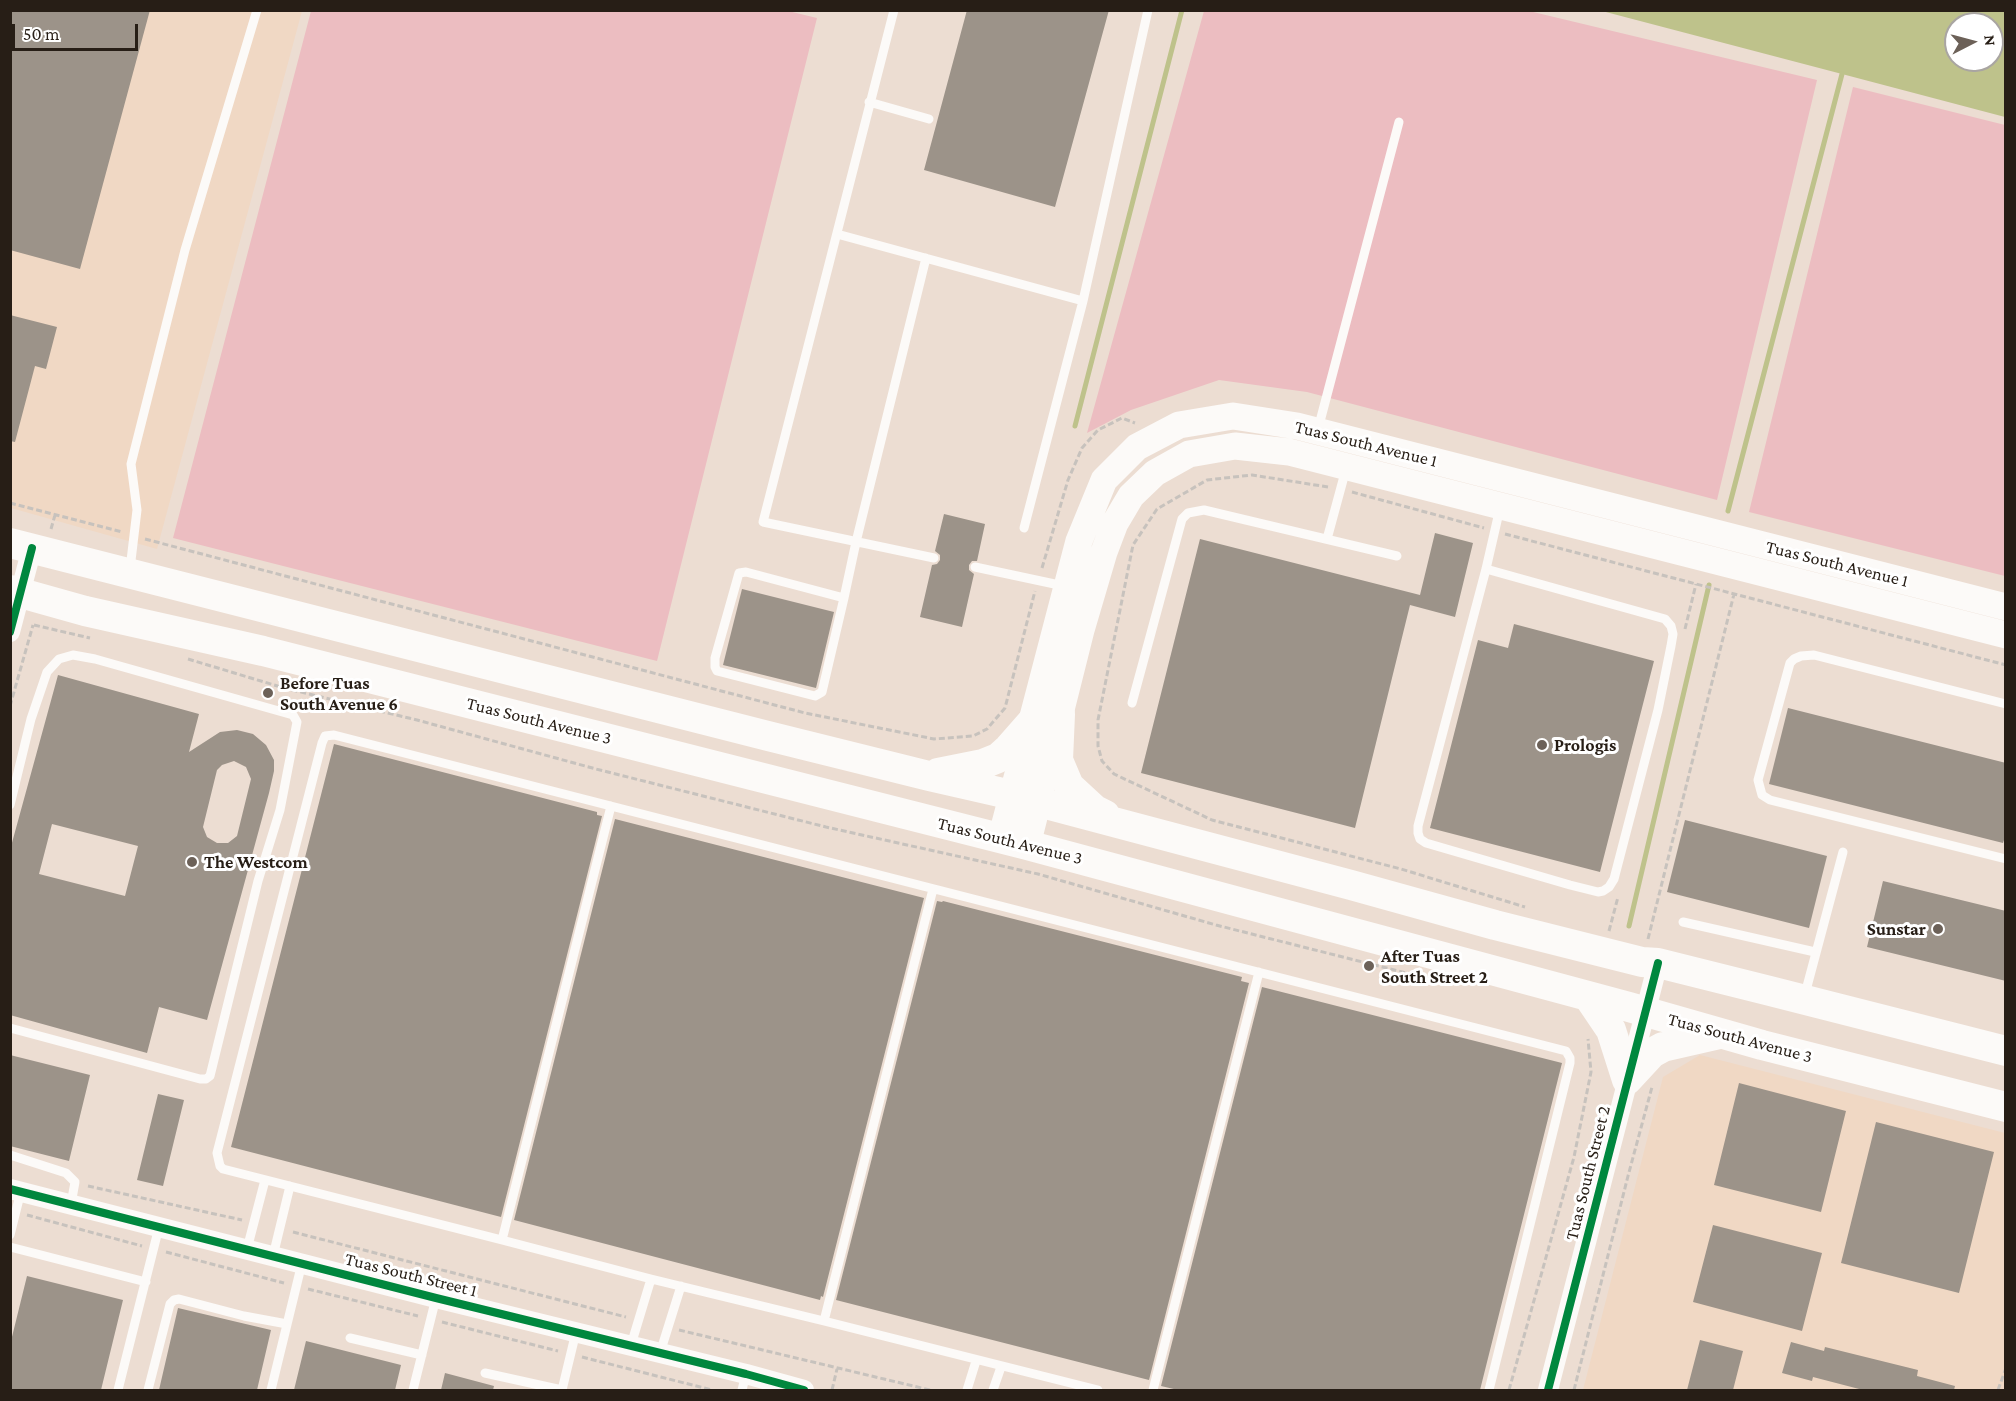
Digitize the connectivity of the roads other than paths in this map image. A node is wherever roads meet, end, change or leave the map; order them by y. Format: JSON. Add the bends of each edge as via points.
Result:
{"nodes":[{"id":1,"x":257,"y":10,"type":"edge"},
{"id":2,"x":894,"y":10,"type":"edge"},
{"id":3,"x":1148,"y":10,"type":"edge"},
{"id":4,"x":869,"y":102,"type":"junction"},
{"id":5,"x":929,"y":119,"type":"dead end"},
{"id":6,"x":1399,"y":122,"type":"dead end"},
{"id":7,"x":837,"y":234,"type":"junction"},
{"id":8,"x":926,"y":258,"type":"junction"},
{"id":9,"x":1083,"y":301,"type":"junction"},
{"id":10,"x":1318,"y":431,"type":"junction"},
{"id":11,"x":1347,"y":467,"type":"junction"},
{"id":12,"x":1500,"y":506,"type":"junction"},
{"id":13,"x":1024,"y":528,"type":"dead end"},
{"id":14,"x":1327,"y":539,"type":"junction"},
{"id":15,"x":31,"y":540,"type":"edge"},
{"id":16,"x":856,"y":542,"type":"junction"},
{"id":17,"x":1397,"y":556,"type":"dead end"},
{"id":18,"x":934,"y":558,"type":"dead end"},
{"id":19,"x":975,"y":567,"type":"dead end"},
{"id":20,"x":1486,"y":569,"type":"junction"},
{"id":21,"x":129,"y":573,"type":"junction"},
{"id":22,"x":1067,"y":587,"type":"junction"},
{"id":23,"x":16,"y":591,"type":"edge"},
{"id":24,"x":844,"y":598,"type":"junction"},
{"id":25,"x":2006,"y":607,"type":"edge"},
{"id":26,"x":10,"y":632,"type":"edge"},
{"id":27,"x":2006,"y":635,"type":"edge"},
{"id":28,"x":1132,"y":703,"type":"dead end"},
{"id":29,"x":2006,"y":704,"type":"edge"},
{"id":30,"x":1060,"y":714,"type":"junction"},
{"id":31,"x":1030,"y":723,"type":"junction"},
{"id":32,"x":926,"y":775,"type":"junction"},
{"id":33,"x":1024,"y":798,"type":"junction"},
{"id":34,"x":10,"y":805,"type":"edge"},
{"id":35,"x":611,"y":806,"type":"junction"},
{"id":36,"x":1122,"y":825,"type":"junction"},
{"id":37,"x":1014,"y":842,"type":"junction"},
{"id":38,"x":1843,"y":852,"type":"dead end"},
{"id":39,"x":2006,"y":859,"type":"edge"},
{"id":40,"x":933,"y":889,"type":"junction"},
{"id":41,"x":1683,"y":922,"type":"dead end"},
{"id":42,"x":1653,"y":952,"type":"junction"},
{"id":43,"x":1815,"y":952,"type":"junction"},
{"id":44,"x":1258,"y":972,"type":"junction"},
{"id":45,"x":1588,"y":996,"type":"junction"},
{"id":46,"x":1804,"y":1000,"type":"junction"},
{"id":47,"x":1645,"y":1012,"type":"junction"},
{"id":48,"x":10,"y":1028,"type":"edge"},
{"id":49,"x":1722,"y":1034,"type":"junction"},
{"id":50,"x":2006,"y":1051,"type":"edge"},
{"id":51,"x":1640,"y":1083,"type":"junction"},
{"id":52,"x":2006,"y":1107,"type":"edge"},
{"id":53,"x":10,"y":1155,"type":"edge"},
{"id":54,"x":265,"y":1180,"type":"junction"},
{"id":55,"x":290,"y":1186,"type":"junction"},
{"id":56,"x":16,"y":1190,"type":"edge"},
{"id":57,"x":71,"y":1204,"type":"junction"},
{"id":58,"x":160,"y":1227,"type":"junction"},
{"id":59,"x":10,"y":1235,"type":"edge"},
{"id":60,"x":502,"y":1240,"type":"junction"},
{"id":61,"x":10,"y":1247,"type":"edge"},
{"id":62,"x":247,"y":1249,"type":"junction"},
{"id":63,"x":273,"y":1256,"type":"junction"},
{"id":64,"x":302,"y":1263,"type":"junction"},
{"id":65,"x":651,"y":1280,"type":"junction"},
{"id":66,"x":146,"y":1281,"type":"junction"},
{"id":67,"x":681,"y":1286,"type":"junction"},
{"id":68,"x":436,"y":1298,"type":"junction"},
{"id":69,"x":824,"y":1321,"type":"junction"},
{"id":70,"x":287,"y":1324,"type":"junction"},
{"id":71,"x":576,"y":1332,"type":"junction"},
{"id":72,"x":350,"y":1338,"type":"dead end"},
{"id":73,"x":631,"y":1345,"type":"junction"},
{"id":74,"x":660,"y":1353,"type":"junction"},
{"id":75,"x":422,"y":1354,"type":"junction"},
{"id":76,"x":976,"y":1361,"type":"junction"},
{"id":77,"x":1001,"y":1367,"type":"junction"},
{"id":78,"x":485,"y":1373,"type":"dead end"},
{"id":79,"x":744,"y":1382,"type":"edge"},
{"id":80,"x":118,"y":1390,"type":"edge"},
{"id":81,"x":148,"y":1390,"type":"edge"},
{"id":82,"x":271,"y":1390,"type":"edge"},
{"id":83,"x":413,"y":1390,"type":"edge"},
{"id":84,"x":562,"y":1390,"type":"edge"},
{"id":85,"x":804,"y":1390,"type":"edge"},
{"id":86,"x":967,"y":1390,"type":"edge"},
{"id":87,"x":993,"y":1390,"type":"edge"},
{"id":88,"x":1098,"y":1390,"type":"edge"},
{"id":89,"x":1152,"y":1390,"type":"edge"},
{"id":90,"x":1489,"y":1390,"type":"edge"},
{"id":91,"x":1548,"y":1390,"type":"edge"}],
"edges":[{"from":1,"to":21,"type":"lane","via":[[185,250],[131,464],[137,510]]},
{"from":2,"to":4,"type":"lane"},
{"from":3,"to":9,"type":"lane"},
{"from":4,"to":5,"type":"lane"},
{"from":4,"to":7,"type":"lane"},
{"from":6,"to":10,"type":"lane"},
{"from":7,"to":8,"type":"lane"},
{"from":7,"to":16,"type":"lane","via":[[763,522]]},
{"from":8,"to":9,"type":"lane"},
{"from":8,"to":16,"type":"lane"},
{"from":9,"to":13,"type":"lane"},
{"from":10,"to":22,"type":"main road","name":"Tuas South Avenue 1","via":[[1233,416],[1179,425],[1137,447],[1104,480],[1079,542]]},
{"from":10,"to":25,"type":"main road","name":"Tuas South Avenue 1"},
{"from":11,"to":12,"type":"main road","name":"Tuas South Avenue 1"},
{"from":11,"to":14,"type":"lane"},
{"from":11,"to":30,"type":"main road","name":"Tuas South Avenue 1","via":[[1289,452],[1235,446],[1189,454],[1155,473],[1131,496],[1115,523],[1084,618]]},
{"from":12,"to":20,"type":"lane"},
{"from":12,"to":27,"type":"main road","name":"Tuas South Avenue 1"},
{"from":14,"to":17,"type":"lane"},
{"from":14,"to":28,"type":"lane","via":[[1204,510],[1188,513],[1182,519]]},
{"from":15,"to":21,"type":"main road"},
{"from":15,"to":23,"type":"street"},
{"from":16,"to":18,"type":"lane"},
{"from":16,"to":24,"type":"lane"},
{"from":19,"to":22,"type":"lane"},
{"from":20,"to":20,"type":"lane","via":[[1418,826],[1420,839],[1598,892],[1609,887],[1614,879],[1660,699],[1671,626],[1665,619]]},
{"from":21,"to":32,"type":"main road"},
{"from":22,"to":31,"type":"main road","name":"Tuas South Avenue 1"},
{"from":23,"to":26,"type":"street"},
{"from":23,"to":37,"type":"main road","name":"Tuas South Avenue 3"},
{"from":24,"to":24,"type":"lane","via":[[739,573],[714,658],[717,671],[820,694]]},
{"from":29,"to":39,"type":"lane","via":[[1814,655],[1801,656],[1790,663],[1758,780],[1762,795],[1770,800]]},
{"from":30,"to":33,"type":"main road","name":"Tuas South Avenue 1"},
{"from":30,"to":36,"type":"main road","via":[[1058,760],[1069,786],[1095,810]]},
{"from":31,"to":32,"type":"main road","via":[[998,758]]},
{"from":31,"to":33,"type":"main road","name":"Tuas South Avenue 1"},
{"from":32,"to":33,"type":"main road"},
{"from":33,"to":36,"type":"main road"},
{"from":33,"to":37,"type":"main road","name":"Tuas South Avenue 1"},
{"from":34,"to":48,"type":"lane","via":[[31,719],[47,672],[59,659],[73,655],[95,659],[293,715],[297,722],[280,810],[258,881],[210,1076],[200,1079]]},
{"from":35,"to":40,"type":"lane"},
{"from":35,"to":54,"type":"lane","via":[[325,736],[218,1153],[223,1169]]},
{"from":35,"to":60,"type":"lane"},
{"from":36,"to":42,"type":"main road","via":[[1642,962]]},
{"from":37,"to":45,"type":"main road","name":"Tuas South Avenue 3"},
{"from":38,"to":43,"type":"lane"},
{"from":40,"to":44,"type":"lane"},
{"from":40,"to":69,"type":"lane"},
{"from":41,"to":43,"type":"lane"},
{"from":42,"to":46,"type":"main road"},
{"from":42,"to":47,"type":"street","name":"Tuas South Street 2"},
{"from":43,"to":46,"type":"lane"},
{"from":44,"to":89,"type":"lane"},
{"from":44,"to":90,"type":"lane","via":[[1569,1053],[1570,1063]]},
{"from":45,"to":47,"type":"main road","name":"Tuas South Avenue 3"},
{"from":45,"to":51,"type":"main road","via":[[1606,1020]]},
{"from":46,"to":50,"type":"main road"},
{"from":47,"to":49,"type":"main road","name":"Tuas South Avenue 3"},
{"from":47,"to":51,"type":"street","name":"Tuas South Street 2"},
{"from":49,"to":51,"type":"main road","via":[[1652,1053]]},
{"from":49,"to":52,"type":"main road","name":"Tuas South Avenue 3"},
{"from":51,"to":91,"type":"street","name":"Tuas South Street 2"},
{"from":53,"to":57,"type":"lane","via":[[66,1173],[75,1182]]},
{"from":54,"to":55,"type":"lane"},
{"from":54,"to":62,"type":"lane"},
{"from":55,"to":60,"type":"lane"},
{"from":55,"to":63,"type":"lane"},
{"from":56,"to":57,"type":"street","name":"Tuas South Street 1"},
{"from":56,"to":59,"type":"lane"},
{"from":57,"to":58,"type":"street","name":"Tuas South Street 1"},
{"from":58,"to":62,"type":"street","name":"Tuas South Street 1"},
{"from":58,"to":66,"type":"lane"},
{"from":60,"to":65,"type":"lane"},
{"from":61,"to":66,"type":"lane"},
{"from":62,"to":63,"type":"street","name":"Tuas South Street 1"},
{"from":63,"to":64,"type":"street","name":"Tuas South Street 1"},
{"from":64,"to":68,"type":"street","name":"Tuas South Street 1"},
{"from":64,"to":70,"type":"lane"},
{"from":65,"to":67,"type":"lane"},
{"from":65,"to":73,"type":"lane"},
{"from":66,"to":80,"type":"lane"},
{"from":67,"to":69,"type":"lane"},
{"from":67,"to":74,"type":"lane"},
{"from":68,"to":71,"type":"street","name":"Tuas South Street 1"},
{"from":68,"to":75,"type":"lane"},
{"from":69,"to":76,"type":"lane"},
{"from":70,"to":81,"type":"lane","via":[[174,1300]]},
{"from":70,"to":82,"type":"lane"},
{"from":71,"to":73,"type":"street","name":"Tuas South Street 1"},
{"from":71,"to":84,"type":"lane"},
{"from":72,"to":75,"type":"lane"},
{"from":73,"to":74,"type":"street","name":"Tuas South Street 1"},
{"from":74,"to":79,"type":"street","name":"Tuas South Street 1"},
{"from":75,"to":83,"type":"lane"},
{"from":76,"to":77,"type":"lane"},
{"from":76,"to":86,"type":"lane"},
{"from":77,"to":87,"type":"lane"},
{"from":77,"to":88,"type":"lane"},
{"from":78,"to":84,"type":"lane"},
{"from":79,"to":85,"type":"street","name":"Tuas South Street 1"}]}
